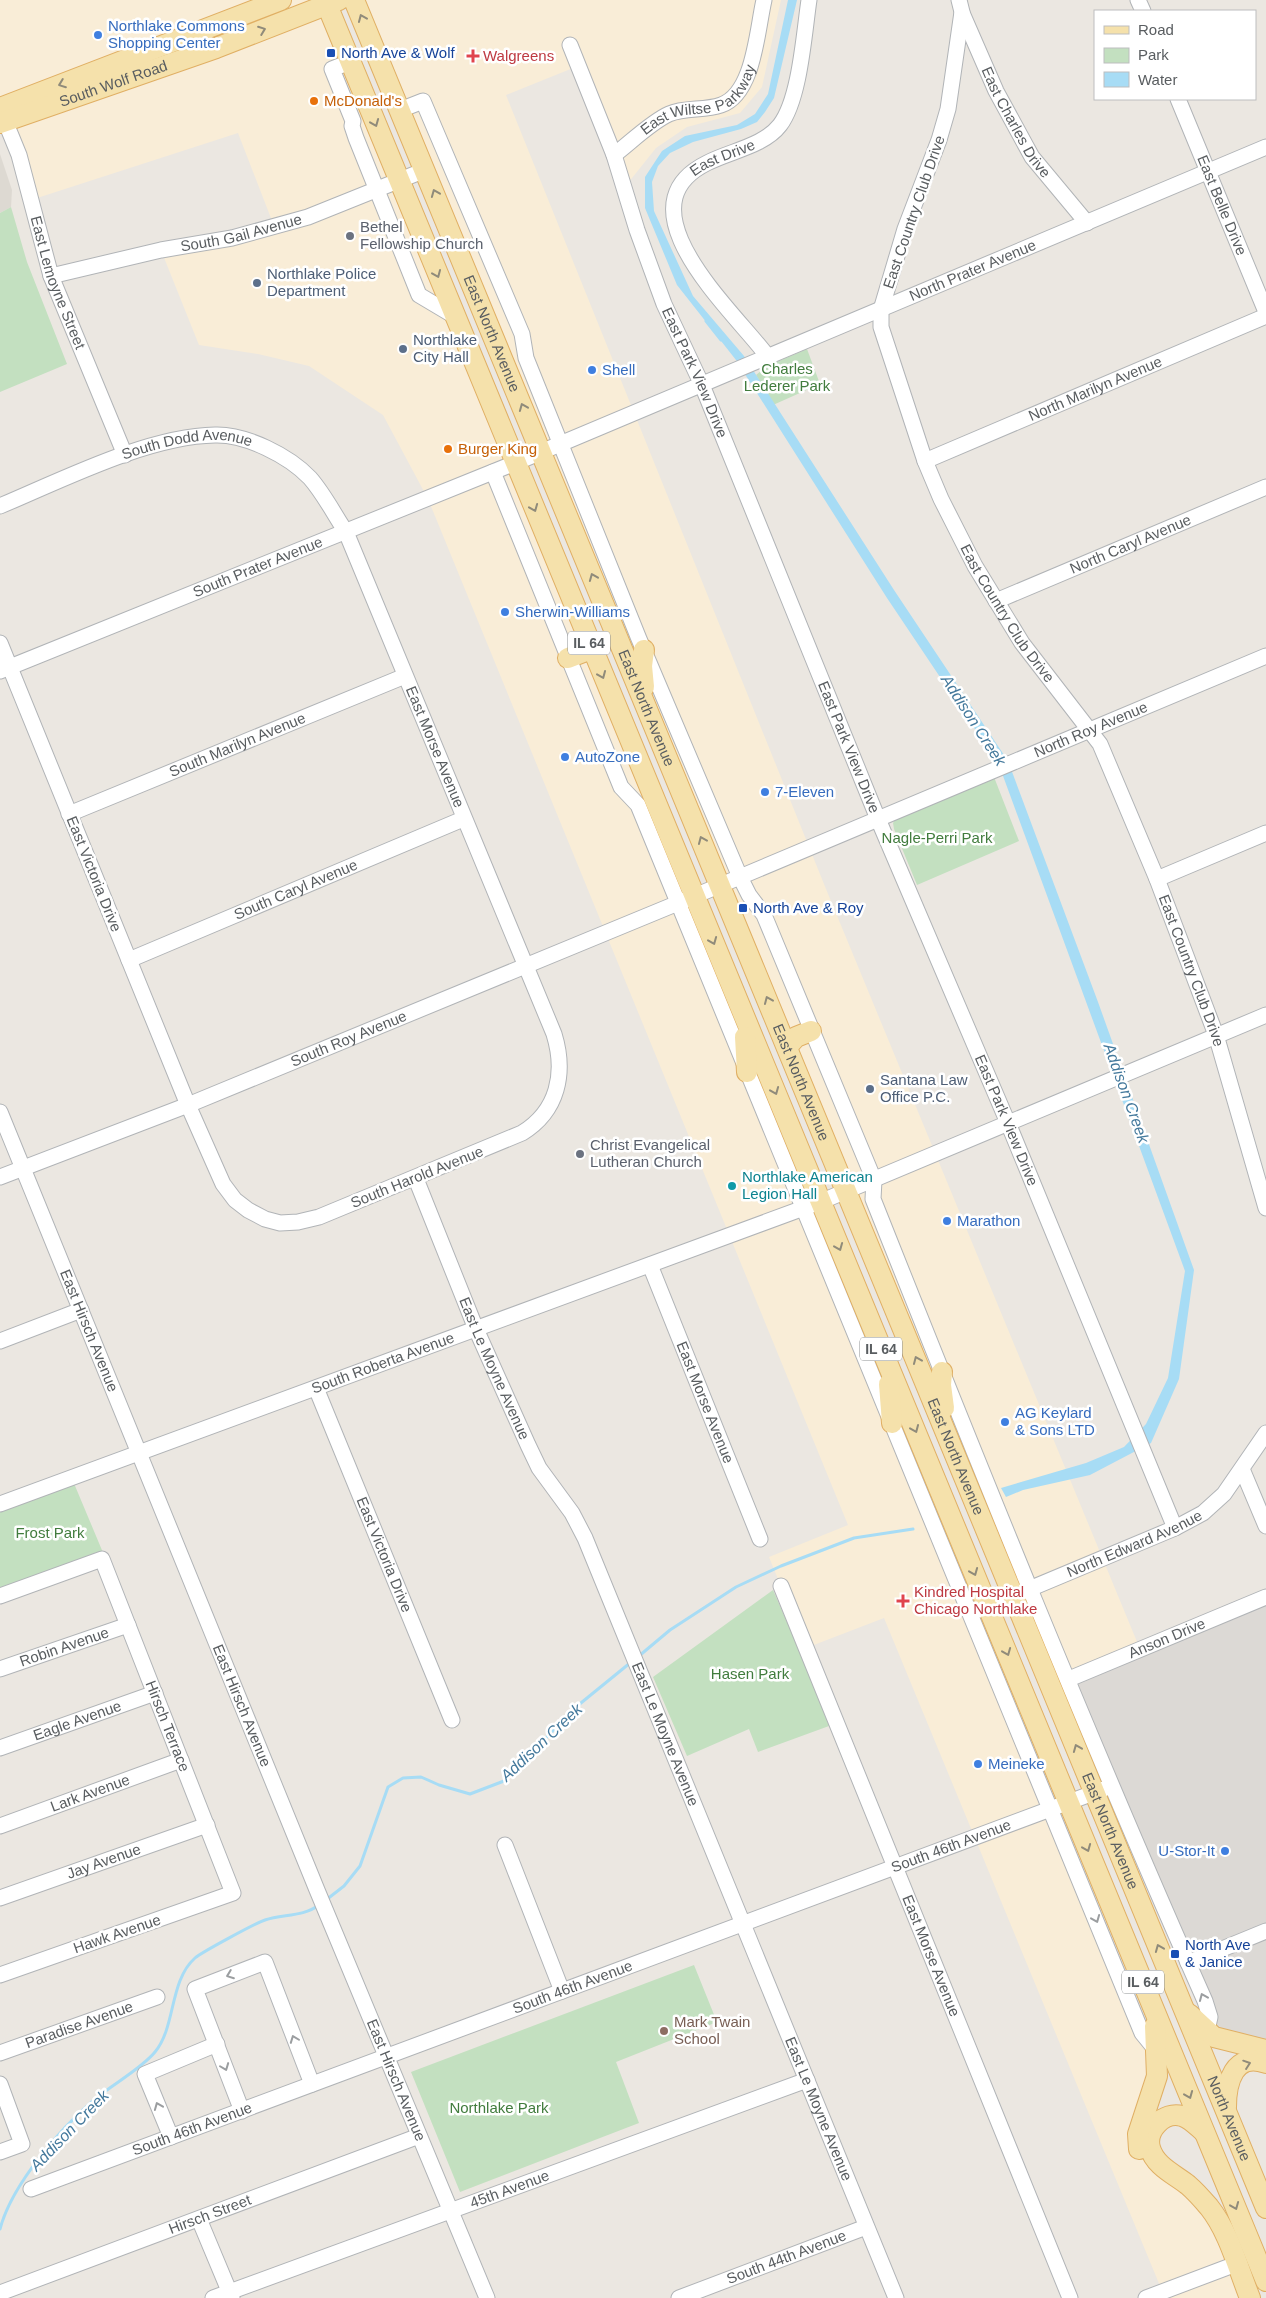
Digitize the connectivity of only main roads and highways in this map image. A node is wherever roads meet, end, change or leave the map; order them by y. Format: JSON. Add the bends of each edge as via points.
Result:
{"nodes":[{"id":1,"x":281,"y":0,"type":"edge"},
{"id":2,"x":354,"y":0,"type":"edge"},
{"id":3,"x":330,"y":2,"type":"edge"},
{"id":4,"x":1,"y":115,"type":"edge"},
{"id":5,"x":591,"y":649,"type":"junction"},
{"id":6,"x":644,"y":650,"type":"road end"},
{"id":7,"x":568,"y":658,"type":"road end"},
{"id":8,"x":647,"y":709,"type":"junction"},
{"id":9,"x":740,"y":1008,"type":"junction"},
{"id":10,"x":811,"y":1031,"type":"road end"},
{"id":11,"x":787,"y":1046,"type":"junction"},
{"id":12,"x":748,"y":1072,"type":"road end"},
{"id":13,"x":887,"y":1364,"type":"junction"},
{"id":14,"x":942,"y":1372,"type":"road end"},
{"id":15,"x":892,"y":1423,"type":"road end"},
{"id":16,"x":948,"y":1435,"type":"junction"},
{"id":17,"x":1152,"y":2004,"type":"junction"},
{"id":18,"x":1182,"y":2005,"type":"junction"},
{"id":19,"x":1266,"y":2050,"type":"edge"},
{"id":20,"x":1204,"y":2058,"type":"joint"},
{"id":21,"x":1266,"y":2063,"type":"edge"},
{"id":22,"x":1226,"y":2109,"type":"junction"},
{"id":23,"x":1205,"y":2133,"type":"junction"},
{"id":24,"x":1217,"y":2161,"type":"joint"},
{"id":25,"x":1209,"y":2207,"type":"junction"},
{"id":26,"x":1266,"y":2208,"type":"edge"},
{"id":27,"x":1266,"y":2281,"type":"edge"},
{"id":28,"x":1250,"y":2298,"type":"edge"}],
"edges":[{"from":1,"to":4,"type":"main road","name":"South Wolf Road","one_way":true},
{"from":8,"to":2,"type":"main road","name":"East North Avenue","number":"IL 64","one_way":true},
{"from":4,"to":3,"type":"main road","name":"South Wolf Road","one_way":true,"via":[[216,48]]},
{"from":3,"to":5,"type":"main road","name":"East North Avenue","number":"IL 64","one_way":true,"via":[[341,66],[399,181]]},
{"from":5,"to":7,"type":"main road"},
{"from":5,"to":9,"type":"main road","name":"East North Avenue","number":"IL 64","one_way":true,"via":[[686,899]]},
{"from":6,"to":8,"type":"main road","via":[[642,666]]},
{"from":11,"to":8,"type":"main road","name":"East North Avenue","number":"IL 64","one_way":true},
{"from":9,"to":12,"type":"main road"},
{"from":9,"to":13,"type":"main road","name":"East North Avenue","number":"IL 64","one_way":true,"via":[[812,1205]]},
{"from":10,"to":11,"type":"main road","via":[[796,1037]]},
{"from":16,"to":11,"type":"main road","name":"East North Avenue","number":"IL 64","one_way":true},
{"from":13,"to":15,"type":"main road"},
{"from":13,"to":17,"type":"main road","name":"East North Avenue","number":"IL 64","one_way":true,"via":[[960,1537],[979,1610],[1060,1806]]},
{"from":14,"to":16,"type":"main road"},
{"from":18,"to":16,"type":"main road","name":"East North Avenue","number":"IL 64","one_way":true,"via":[[1104,1790],[1023,1592],[985,1527]]},
{"from":17,"to":23,"type":"main road","name":"East North Avenue","number":"IL 64","one_way":true},
{"from":17,"to":25,"type":"main road","via":[[1157,2076],[1138,2134],[1140,2153],[1151,2169]]},
{"from":18,"to":19,"type":"main road","via":[[1214,2037]]},
{"from":18,"to":20,"type":"main road","name":"East North Avenue","number":"IL 64"},
{"from":20,"to":22,"type":"main road","name":"North Avenue","number":"IL 64"},
{"from":22,"to":21,"type":"main road","one_way":true,"via":[[1230,2075],[1244,2063]]},
{"from":22,"to":26,"type":"main road","name":"North Avenue","number":"IL 64"},
{"from":23,"to":24,"type":"main road","name":"East North Avenue","number":"IL 64"},
{"from":23,"to":25,"type":"main road","via":[[1184,2116],[1171,2115],[1158,2122],[1149,2139],[1155,2158]]},
{"from":24,"to":27,"type":"main road","name":"North Avenue","number":"IL 64","one_way":true},
{"from":25,"to":28,"type":"main road"}]}
